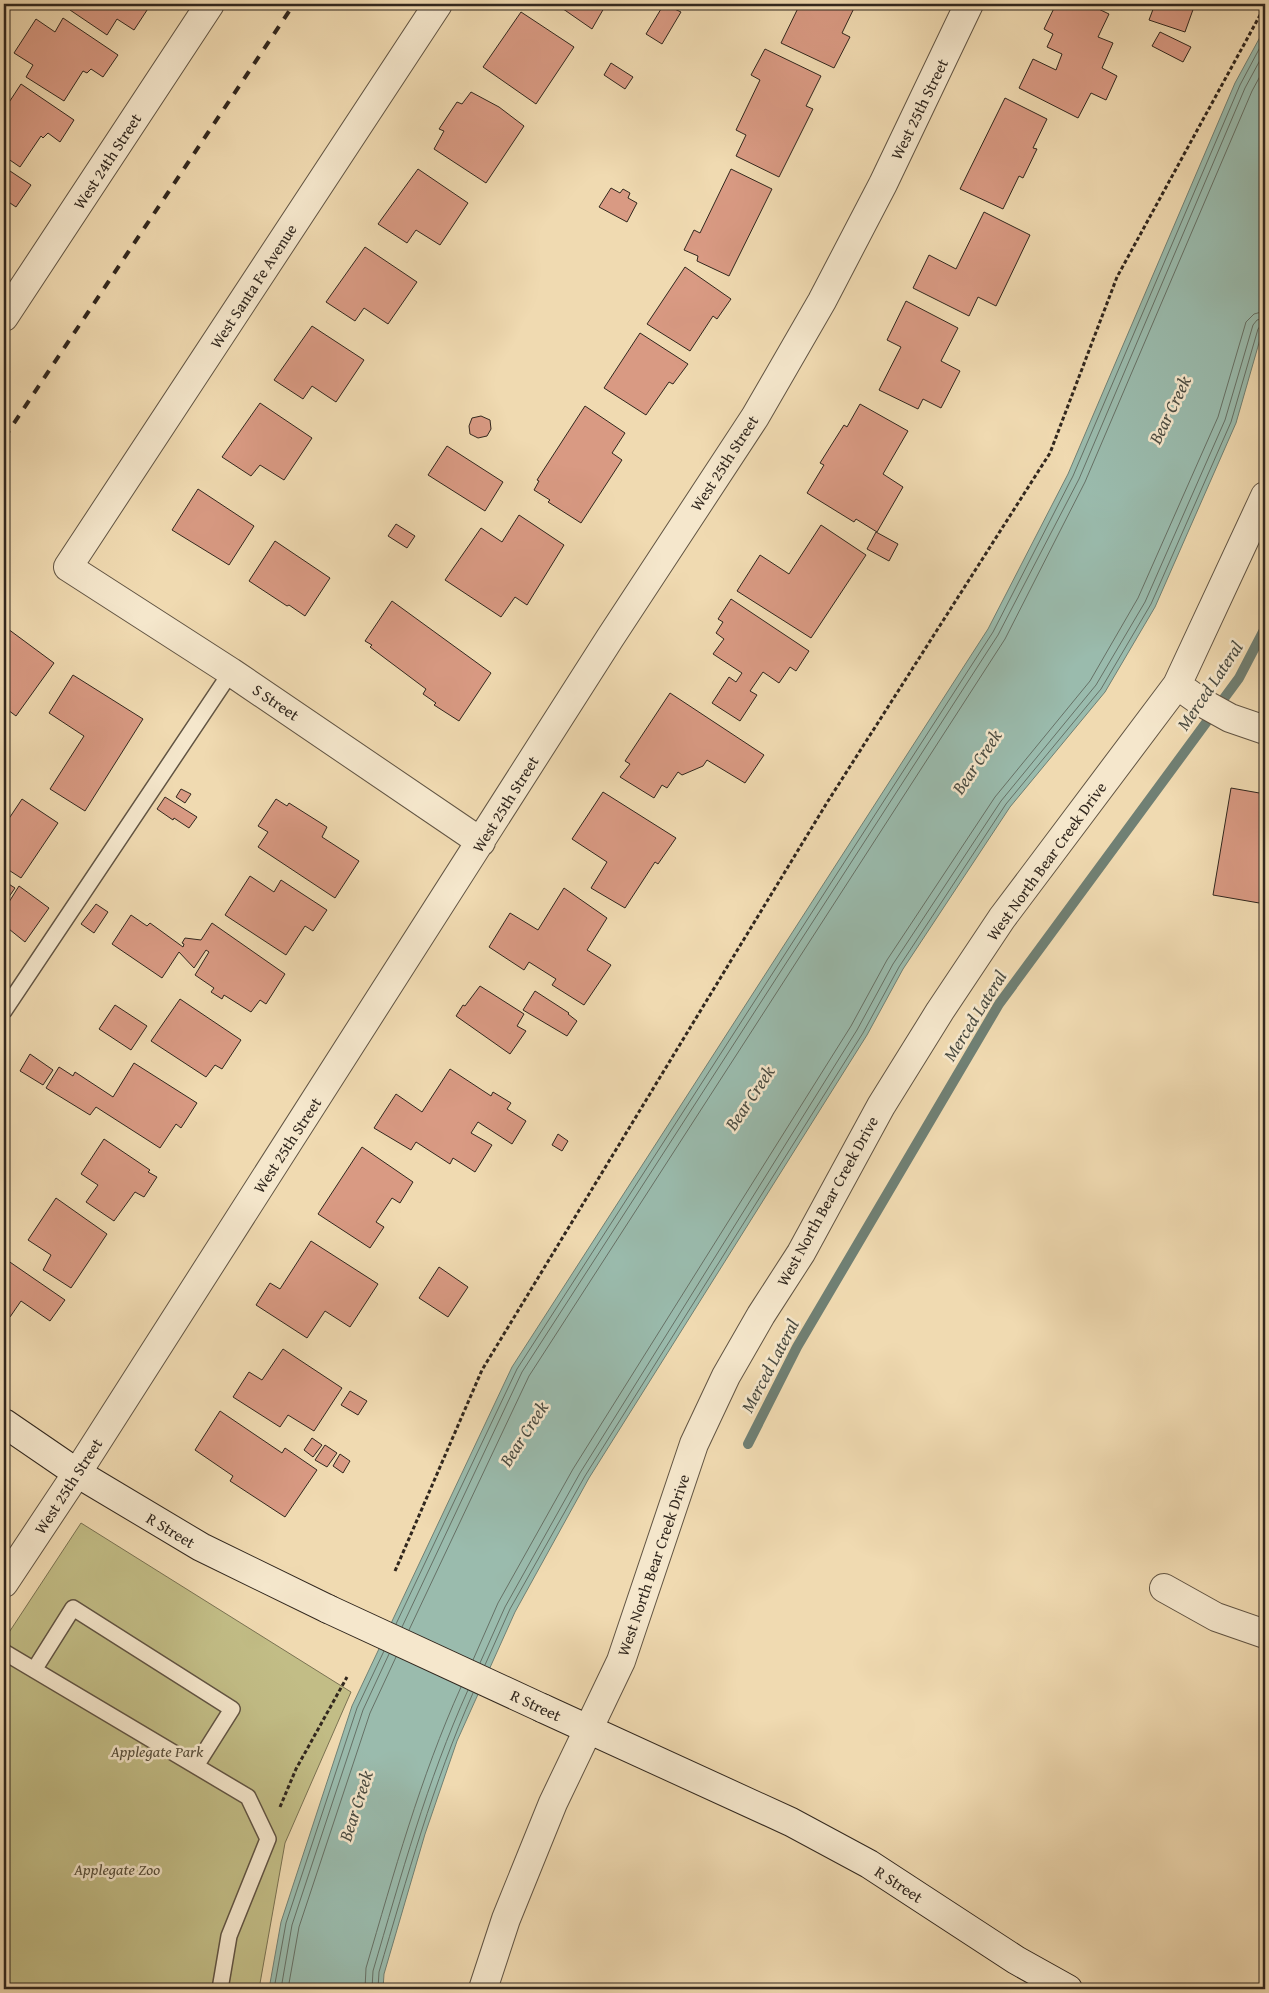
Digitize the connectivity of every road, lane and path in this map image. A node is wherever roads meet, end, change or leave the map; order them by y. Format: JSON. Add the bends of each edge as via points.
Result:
{"nodes":[{"id":1,"x":210,"y":4,"type":"edge"},
{"id":2,"x":438,"y":4,"type":"edge"},
{"id":3,"x":969,"y":4,"type":"edge"},
{"id":4,"x":1265,"y":6,"type":"edge"},
{"id":5,"x":4,"y":317,"type":"edge"},
{"id":6,"x":1265,"y":496,"type":"edge"},
{"id":7,"x":68,"y":568,"type":"joint"},
{"id":8,"x":232,"y":672,"type":"junction"},
{"id":9,"x":1177,"y":685,"type":"junction"},
{"id":10,"x":1265,"y":730,"type":"edge"},
{"id":11,"x":481,"y":842,"type":"junction"},
{"id":12,"x":4,"y":1011,"type":"edge"},
{"id":13,"x":4,"y":1423,"type":"edge"},
{"id":14,"x":77,"y":1473,"type":"junction"},
{"id":15,"x":395,"y":1571,"type":"dead end"},
{"id":16,"x":4,"y":1583,"type":"edge"},
{"id":17,"x":1164,"y":1588,"type":"dead end"},
{"id":18,"x":1265,"y":1634,"type":"edge"},
{"id":19,"x":4,"y":1652,"type":"edge"},
{"id":20,"x":34,"y":1670,"type":"junction"},
{"id":21,"x":347,"y":1677,"type":"dead end"},
{"id":22,"x":588,"y":1729,"type":"junction"},
{"id":23,"x":196,"y":1766,"type":"junction"},
{"id":24,"x":268,"y":1838,"type":"junction"},
{"id":25,"x":220,"y":1989,"type":"edge"},
{"id":26,"x":483,"y":1989,"type":"edge"},
{"id":27,"x":1068,"y":1989,"type":"edge"}],
"edges":[{"from":1,"to":5,"type":"street","name":"West 24th Street"},
{"from":2,"to":7,"type":"street","name":"West Santa Fe Avenue"},
{"from":3,"to":11,"type":"street","name":"West 25th Street","via":[[883,184],[822,301],[755,417]]},
{"from":4,"to":15,"type":"path","via":[[1117,277],[1050,453],[828,801],[482,1370]]},
{"from":6,"to":9,"type":"street","name":"West North Bear Creek Drive"},
{"from":7,"to":8,"type":"street","name":"S Street"},
{"from":8,"to":11,"type":"street","name":"S Street"},
{"from":8,"to":12,"type":"lane"},
{"from":9,"to":10,"type":"street","via":[[1230,718]]},
{"from":9,"to":22,"type":"street","name":"West North Bear Creek Drive","via":[[1002,918],[940,1011],[881,1106],[802,1253],[726,1376],[694,1444],[621,1661]]},
{"from":11,"to":14,"type":"street","name":"West 25th Street"},
{"from":13,"to":14,"type":"street","name":"R Street"},
{"from":14,"to":16,"type":"street","name":"West 25th Street"},
{"from":14,"to":22,"type":"street","name":"R Street","bridge":true,"via":[[201,1547]]},
{"from":17,"to":18,"type":"street","via":[[1216,1617]]},
{"from":19,"to":20,"type":"lane"},
{"from":20,"to":23,"type":"lane"},
{"from":20,"to":23,"type":"lane","via":[[73,1608],[232,1710]]},
{"from":21,"to":24,"type":"path","via":[[296,1769]]},
{"from":22,"to":26,"type":"street","name":"West North Bear Creek Drive","via":[[506,1919]]},
{"from":22,"to":27,"type":"street","name":"R Street","via":[[792,1822],[869,1864],[1016,1960]]},
{"from":23,"to":24,"type":"lane","via":[[248,1797]]},
{"from":24,"to":25,"type":"lane","via":[[229,1936]]}]}
